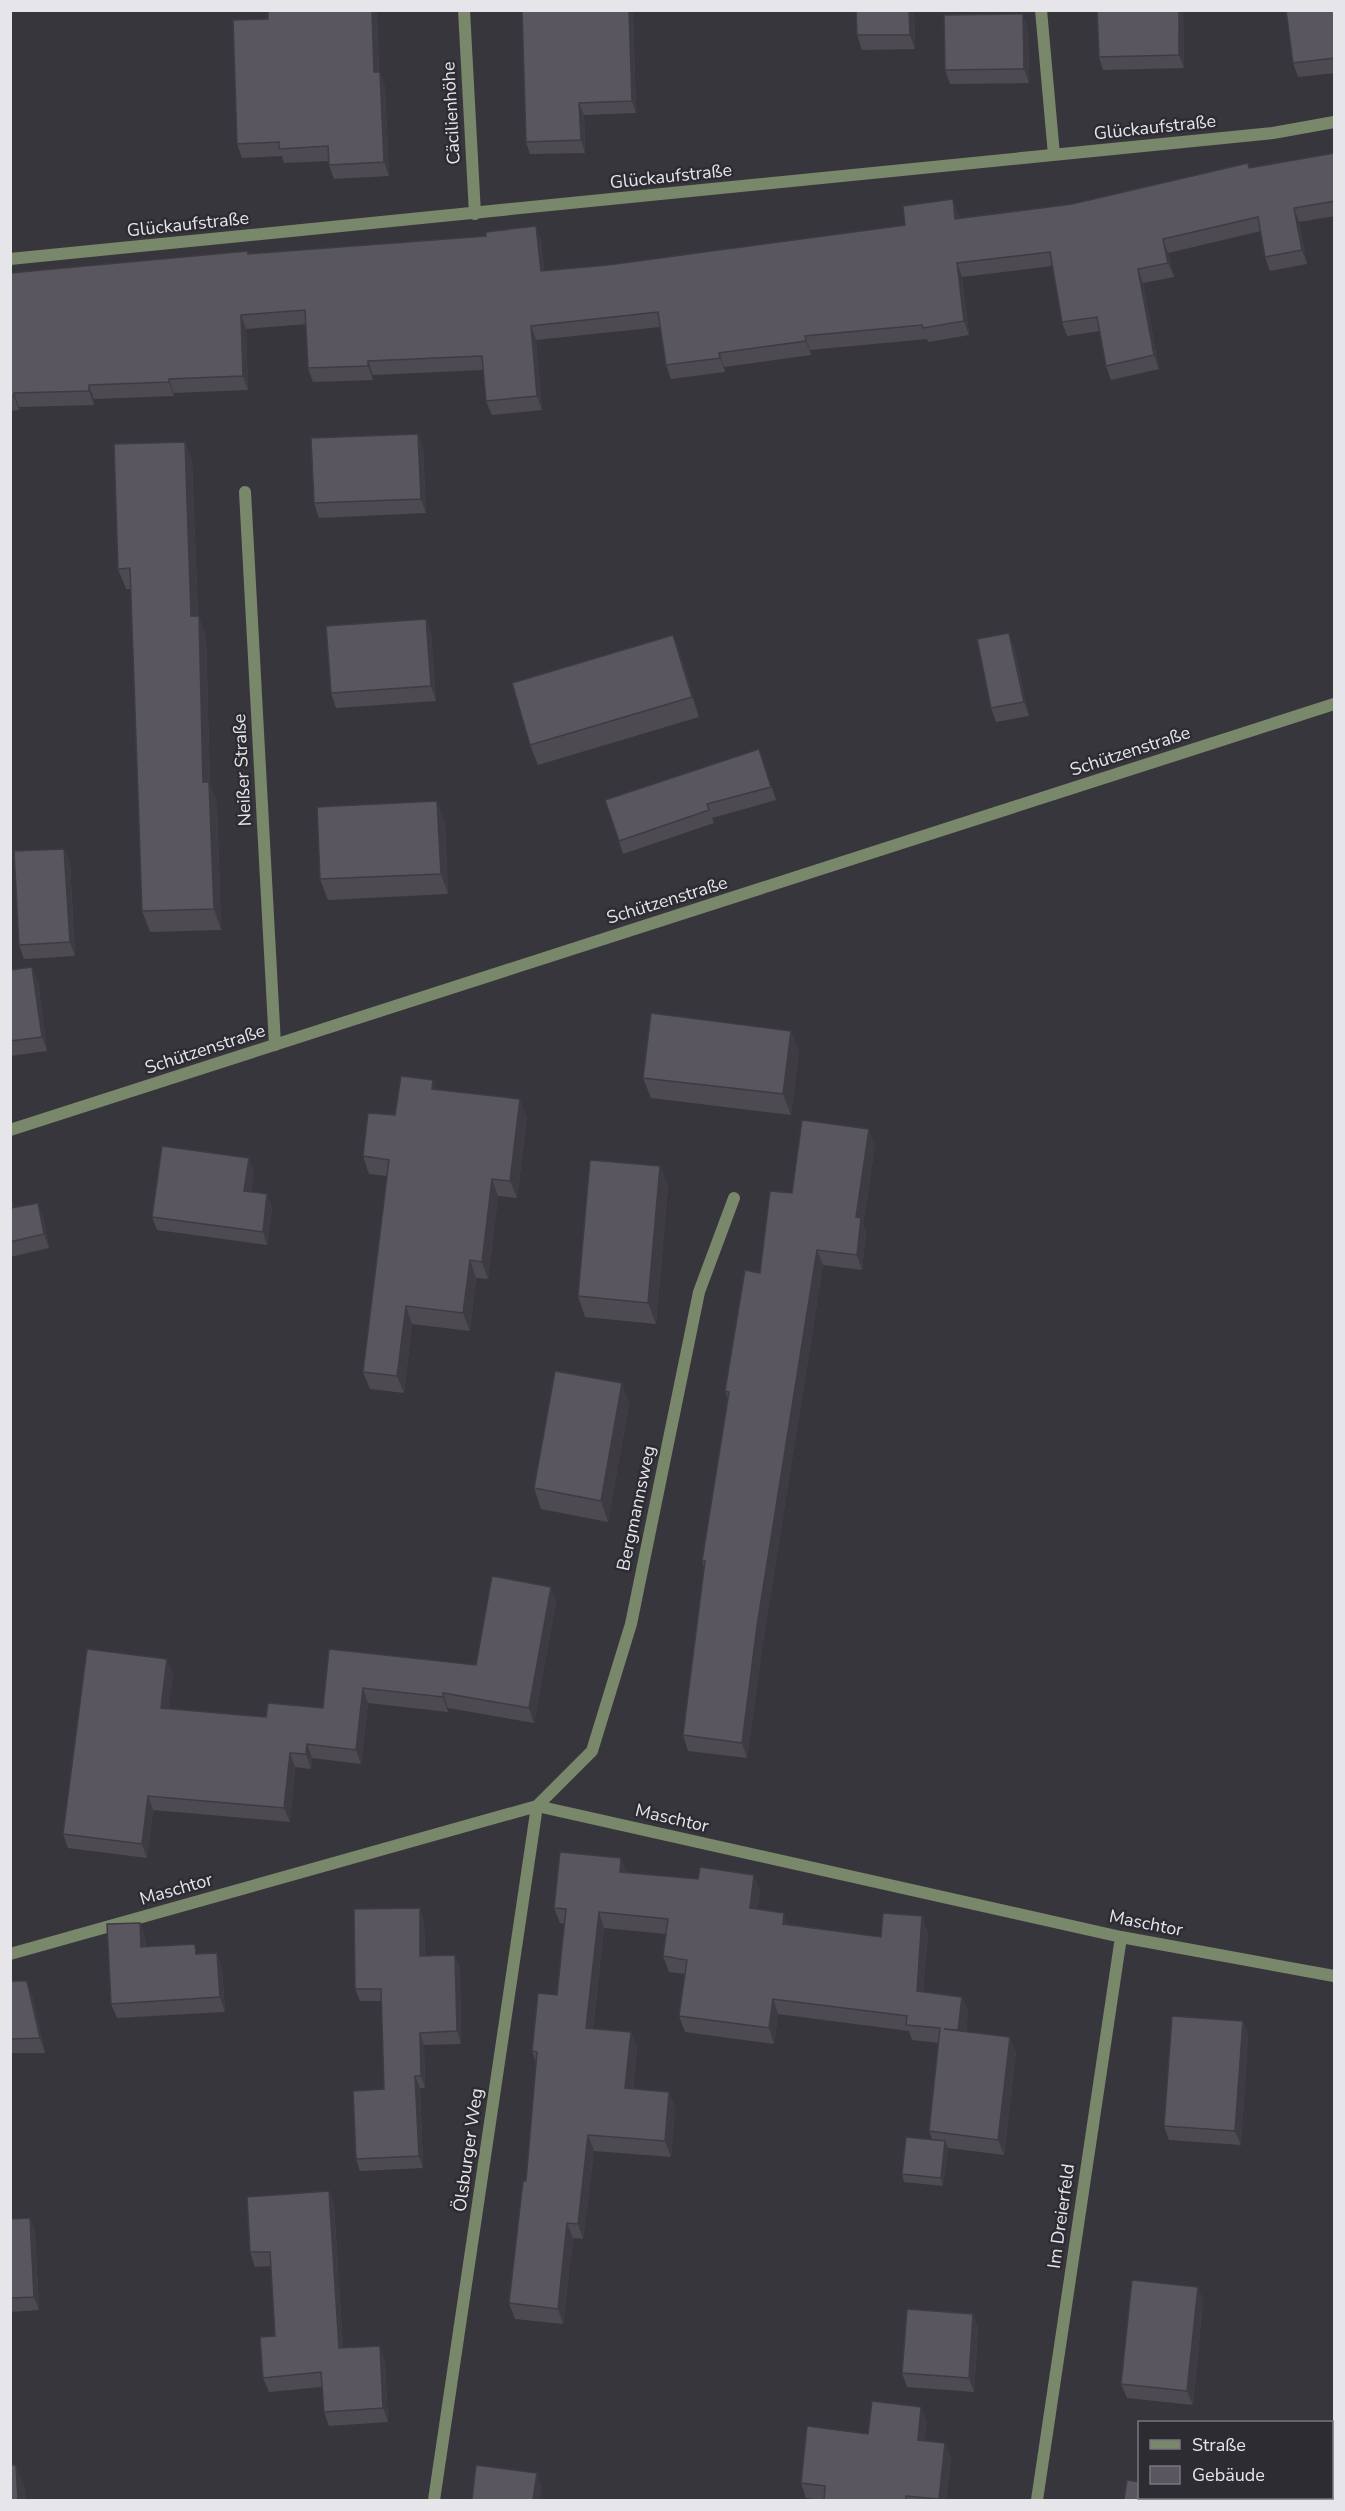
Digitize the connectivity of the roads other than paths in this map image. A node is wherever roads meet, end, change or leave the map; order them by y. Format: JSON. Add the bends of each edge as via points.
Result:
{"nodes":[{"id":1,"x":464,"y":10,"type":"edge"},
{"id":2,"x":1041,"y":10,"type":"edge"},
{"id":3,"x":1335,"y":122,"type":"edge"},
{"id":4,"x":1054,"y":155,"type":"junction"},
{"id":5,"x":475,"y":214,"type":"junction"},
{"id":6,"x":10,"y":259,"type":"edge"},
{"id":7,"x":245,"y":492,"type":"dead end"},
{"id":8,"x":1335,"y":704,"type":"edge"},
{"id":9,"x":275,"y":1045,"type":"junction"},
{"id":10,"x":10,"y":1130,"type":"edge"},
{"id":11,"x":735,"y":1198,"type":"dead end"},
{"id":12,"x":537,"y":1806,"type":"junction"},
{"id":13,"x":1121,"y":1937,"type":"junction"},
{"id":14,"x":10,"y":1954,"type":"edge"},
{"id":15,"x":1335,"y":1976,"type":"edge"},
{"id":16,"x":434,"y":2500,"type":"edge"},
{"id":17,"x":1037,"y":2500,"type":"edge"}],
"edges":[{"from":1,"to":5,"type":"street","name":"Cäcilienhöhe"},
{"from":2,"to":4,"type":"street"},
{"from":3,"to":4,"type":"street","name":"Glückaufstraße","via":[[1274,133]]},
{"from":4,"to":5,"type":"street","name":"Glückaufstraße"},
{"from":5,"to":6,"type":"street","name":"Glückaufstraße"},
{"from":7,"to":9,"type":"street","name":"Neißer Straße"},
{"from":8,"to":9,"type":"street","name":"Schützenstraße"},
{"from":9,"to":10,"type":"street","name":"Schützenstraße"},
{"from":11,"to":12,"type":"street","name":"Bergmannsweg","via":[[699,1292],[631,1624],[592,1751]]},
{"from":12,"to":13,"type":"street","name":"Maschtor"},
{"from":12,"to":14,"type":"street","name":"Maschtor"},
{"from":12,"to":16,"type":"street","name":"Ölsburger Weg"},
{"from":13,"to":15,"type":"street","name":"Maschtor"},
{"from":13,"to":17,"type":"street","name":"Im Dreierfeld"}]}
